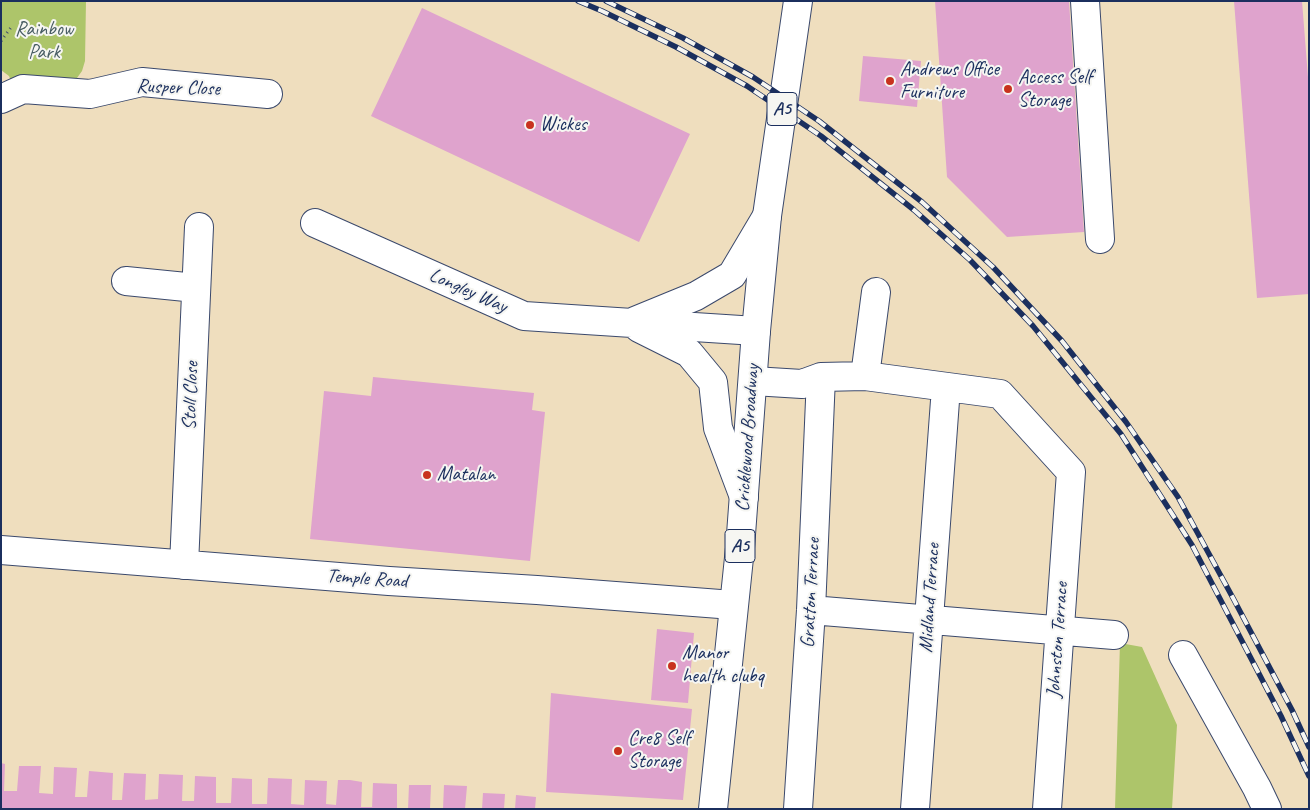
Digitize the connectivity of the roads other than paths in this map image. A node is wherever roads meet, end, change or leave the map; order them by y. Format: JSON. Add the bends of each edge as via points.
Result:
{"nodes":[{"id":1,"x":798,"y":1,"type":"edge"},
{"id":2,"x":1085,"y":1,"type":"edge"},
{"id":3,"x":268,"y":94,"type":"dead end"},
{"id":4,"x":1,"y":100,"type":"edge"},
{"id":5,"x":767,"y":216,"type":"junction"},
{"id":6,"x":315,"y":223,"type":"dead end"},
{"id":7,"x":199,"y":227,"type":"dead end"},
{"id":8,"x":1100,"y":239,"type":"dead end"},
{"id":9,"x":126,"y":281,"type":"dead end"},
{"id":10,"x":196,"y":288,"type":"junction"},
{"id":11,"x":876,"y":292,"type":"dead end"},
{"id":12,"x":629,"y":323,"type":"junction"},
{"id":13,"x":756,"y":331,"type":"junction"},
{"id":14,"x":865,"y":376,"type":"junction"},
{"id":15,"x":821,"y":377,"type":"junction"},
{"id":16,"x":753,"y":382,"type":"junction"},
{"id":17,"x":946,"y":386,"type":"junction"},
{"id":18,"x":744,"y":497,"type":"junction"},
{"id":19,"x":1,"y":550,"type":"edge"},
{"id":20,"x":184,"y":564,"type":"junction"},
{"id":21,"x":733,"y":605,"type":"junction"},
{"id":22,"x":811,"y":610,"type":"junction"},
{"id":23,"x":929,"y":620,"type":"junction"},
{"id":24,"x":1059,"y":630,"type":"junction"},
{"id":25,"x":1114,"y":635,"type":"dead end"},
{"id":26,"x":1183,"y":655,"type":"dead end"},
{"id":27,"x":714,"y":809,"type":"edge"},
{"id":28,"x":798,"y":809,"type":"edge"},
{"id":29,"x":915,"y":809,"type":"edge"},
{"id":30,"x":1047,"y":809,"type":"edge"},
{"id":31,"x":1267,"y":809,"type":"edge"}],
"edges":[{"from":1,"to":5,"type":"street","number":"A5"},
{"from":2,"to":8,"type":"street"},
{"from":3,"to":4,"type":"street","name":"Rusper Close","via":[[142,82],[90,94],[23,90]]},
{"from":5,"to":12,"type":"street","name":"Longley Way","via":[[732,276],[696,296]]},
{"from":5,"to":13,"type":"street","name":"Cricklewood Broadway","number":"A5"},
{"from":6,"to":12,"type":"street","name":"Longley Way","via":[[524,316]]},
{"from":7,"to":10,"type":"street","name":"Stoll Close"},
{"from":9,"to":10,"type":"street"},
{"from":10,"to":20,"type":"street","name":"Stoll Close"},
{"from":11,"to":14,"type":"street"},
{"from":12,"to":13,"type":"street","name":"Longley Way"},
{"from":12,"to":18,"type":"street","via":[[688,353],[713,382],[718,428]]},
{"from":13,"to":16,"type":"street","name":"Cricklewood Broadway","number":"A5"},
{"from":14,"to":15,"type":"street"},
{"from":14,"to":17,"type":"street"},
{"from":15,"to":16,"type":"street","via":[[802,384]]},
{"from":15,"to":22,"type":"street","name":"Gratton Terrace"},
{"from":16,"to":18,"type":"street","name":"Cricklewood Broadway","number":"A5"},
{"from":17,"to":23,"type":"street","name":"Midland Terrace"},
{"from":17,"to":24,"type":"street","name":"Johnston Terrace","via":[[1000,394],[1071,472]]},
{"from":18,"to":21,"type":"street","name":"Cricklewood Broadway","number":"A5"},
{"from":19,"to":20,"type":"street","name":"Temple Road"},
{"from":20,"to":21,"type":"street","name":"Temple Road"},
{"from":21,"to":27,"type":"street","name":"Cricklewood Broadway","number":"A5"},
{"from":22,"to":23,"type":"street"},
{"from":22,"to":28,"type":"street","name":"Gratton Terrace"},
{"from":23,"to":24,"type":"street"},
{"from":23,"to":29,"type":"street","name":"Midland Terrace"},
{"from":24,"to":25,"type":"street"},
{"from":24,"to":30,"type":"street","name":"Johnston Terrace"},
{"from":26,"to":31,"type":"street"}]}
